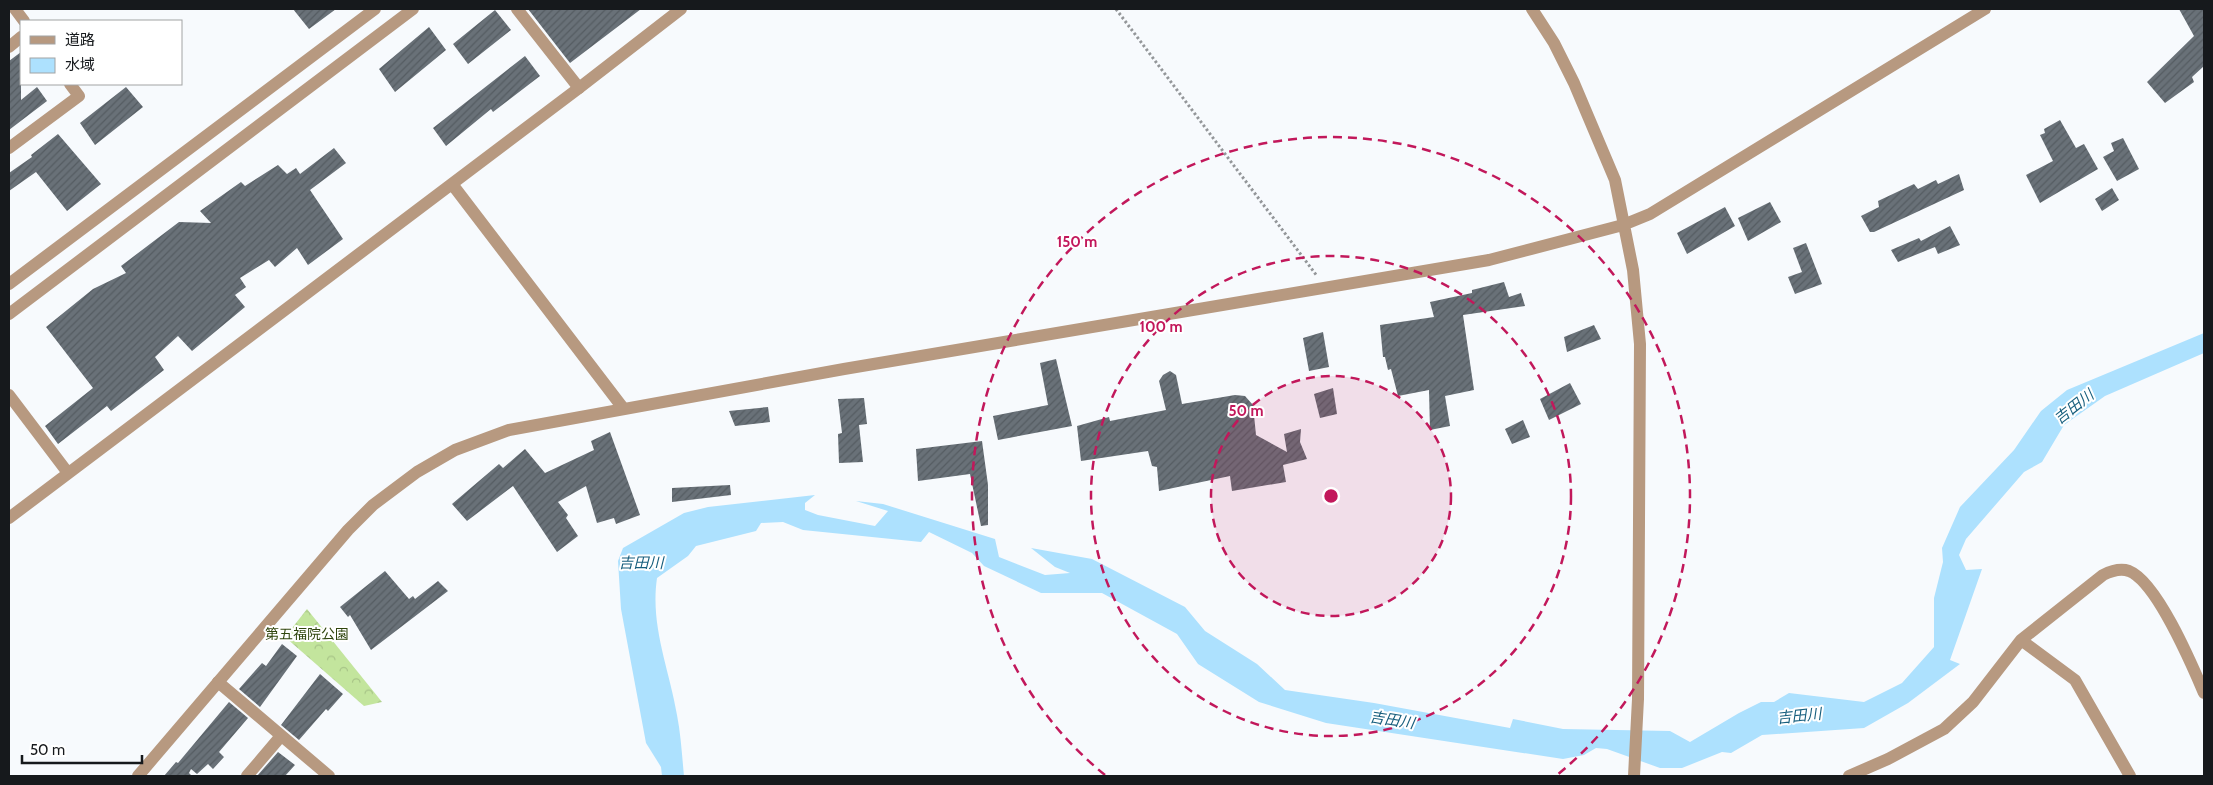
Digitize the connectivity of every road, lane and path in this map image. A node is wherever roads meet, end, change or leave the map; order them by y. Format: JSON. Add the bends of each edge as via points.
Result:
{"nodes":[{"id":1,"x":15,"y":9,"type":"edge"},
{"id":2,"x":375,"y":9,"type":"edge"},
{"id":3,"x":414,"y":9,"type":"edge"},
{"id":4,"x":517,"y":9,"type":"edge"},
{"id":5,"x":681,"y":9,"type":"edge"},
{"id":6,"x":1116,"y":9,"type":"edge"},
{"id":7,"x":1532,"y":9,"type":"edge"},
{"id":8,"x":1985,"y":9,"type":"edge"},
{"id":9,"x":23,"y":20,"type":"edge"},
{"id":10,"x":20,"y":38,"type":"edge"},
{"id":11,"x":9,"y":47,"type":"edge"},
{"id":12,"x":71,"y":85,"type":"edge"},
{"id":13,"x":579,"y":88,"type":"junction"},
{"id":14,"x":9,"y":148,"type":"edge"},
{"id":15,"x":452,"y":184,"type":"junction"},
{"id":16,"x":1623,"y":225,"type":"junction"},
{"id":17,"x":9,"y":284,"type":"edge"},
{"id":18,"x":1327,"y":289,"type":"junction"},
{"id":19,"x":9,"y":314,"type":"edge"},
{"id":20,"x":9,"y":395,"type":"edge"},
{"id":21,"x":623,"y":408,"type":"junction"},
{"id":22,"x":68,"y":473,"type":"junction"},
{"id":23,"x":9,"y":518,"type":"edge"},
{"id":24,"x":2021,"y":640,"type":"junction"},
{"id":25,"x":218,"y":682,"type":"junction"},
{"id":26,"x":2204,"y":693,"type":"edge"},
{"id":27,"x":281,"y":736,"type":"junction"},
{"id":28,"x":138,"y":776,"type":"edge"},
{"id":29,"x":246,"y":776,"type":"edge"},
{"id":30,"x":329,"y":776,"type":"edge"},
{"id":31,"x":1634,"y":776,"type":"edge"},
{"id":32,"x":1849,"y":776,"type":"edge"},
{"id":33,"x":2130,"y":776,"type":"edge"}],
"edges":[{"from":1,"to":9,"type":"street"},
{"from":2,"to":17,"type":"street"},
{"from":3,"to":19,"type":"street"},
{"from":4,"to":13,"type":"street"},
{"from":5,"to":13,"type":"street"},
{"from":6,"to":18,"type":"path"},
{"from":7,"to":16,"type":"street","via":[[1574,83],[1615,180]]},
{"from":8,"to":16,"type":"street","via":[[1650,214]]},
{"from":10,"to":11,"type":"street"},
{"from":12,"to":14,"type":"street","via":[[79,96]]},
{"from":13,"to":15,"type":"street"},
{"from":15,"to":21,"type":"street"},
{"from":15,"to":22,"type":"street"},
{"from":16,"to":18,"type":"street","via":[[1489,260]]},
{"from":16,"to":31,"type":"street","via":[[1633,270],[1640,344],[1638,699]]},
{"from":18,"to":21,"type":"street"},
{"from":20,"to":22,"type":"street"},
{"from":21,"to":25,"type":"street","via":[[509,430],[456,450],[417,472],[373,505],[348,530]]},
{"from":22,"to":23,"type":"street"},
{"from":24,"to":26,"type":"street","via":[[2103,575],[2114,570],[2130,572],[2152,592],[2180,640]]},
{"from":24,"to":32,"type":"street","via":[[1973,702],[1944,729]]},
{"from":24,"to":33,"type":"street","via":[[2075,680]]},
{"from":25,"to":27,"type":"street"},
{"from":25,"to":28,"type":"street"},
{"from":27,"to":29,"type":"street"},
{"from":27,"to":30,"type":"street"}]}
